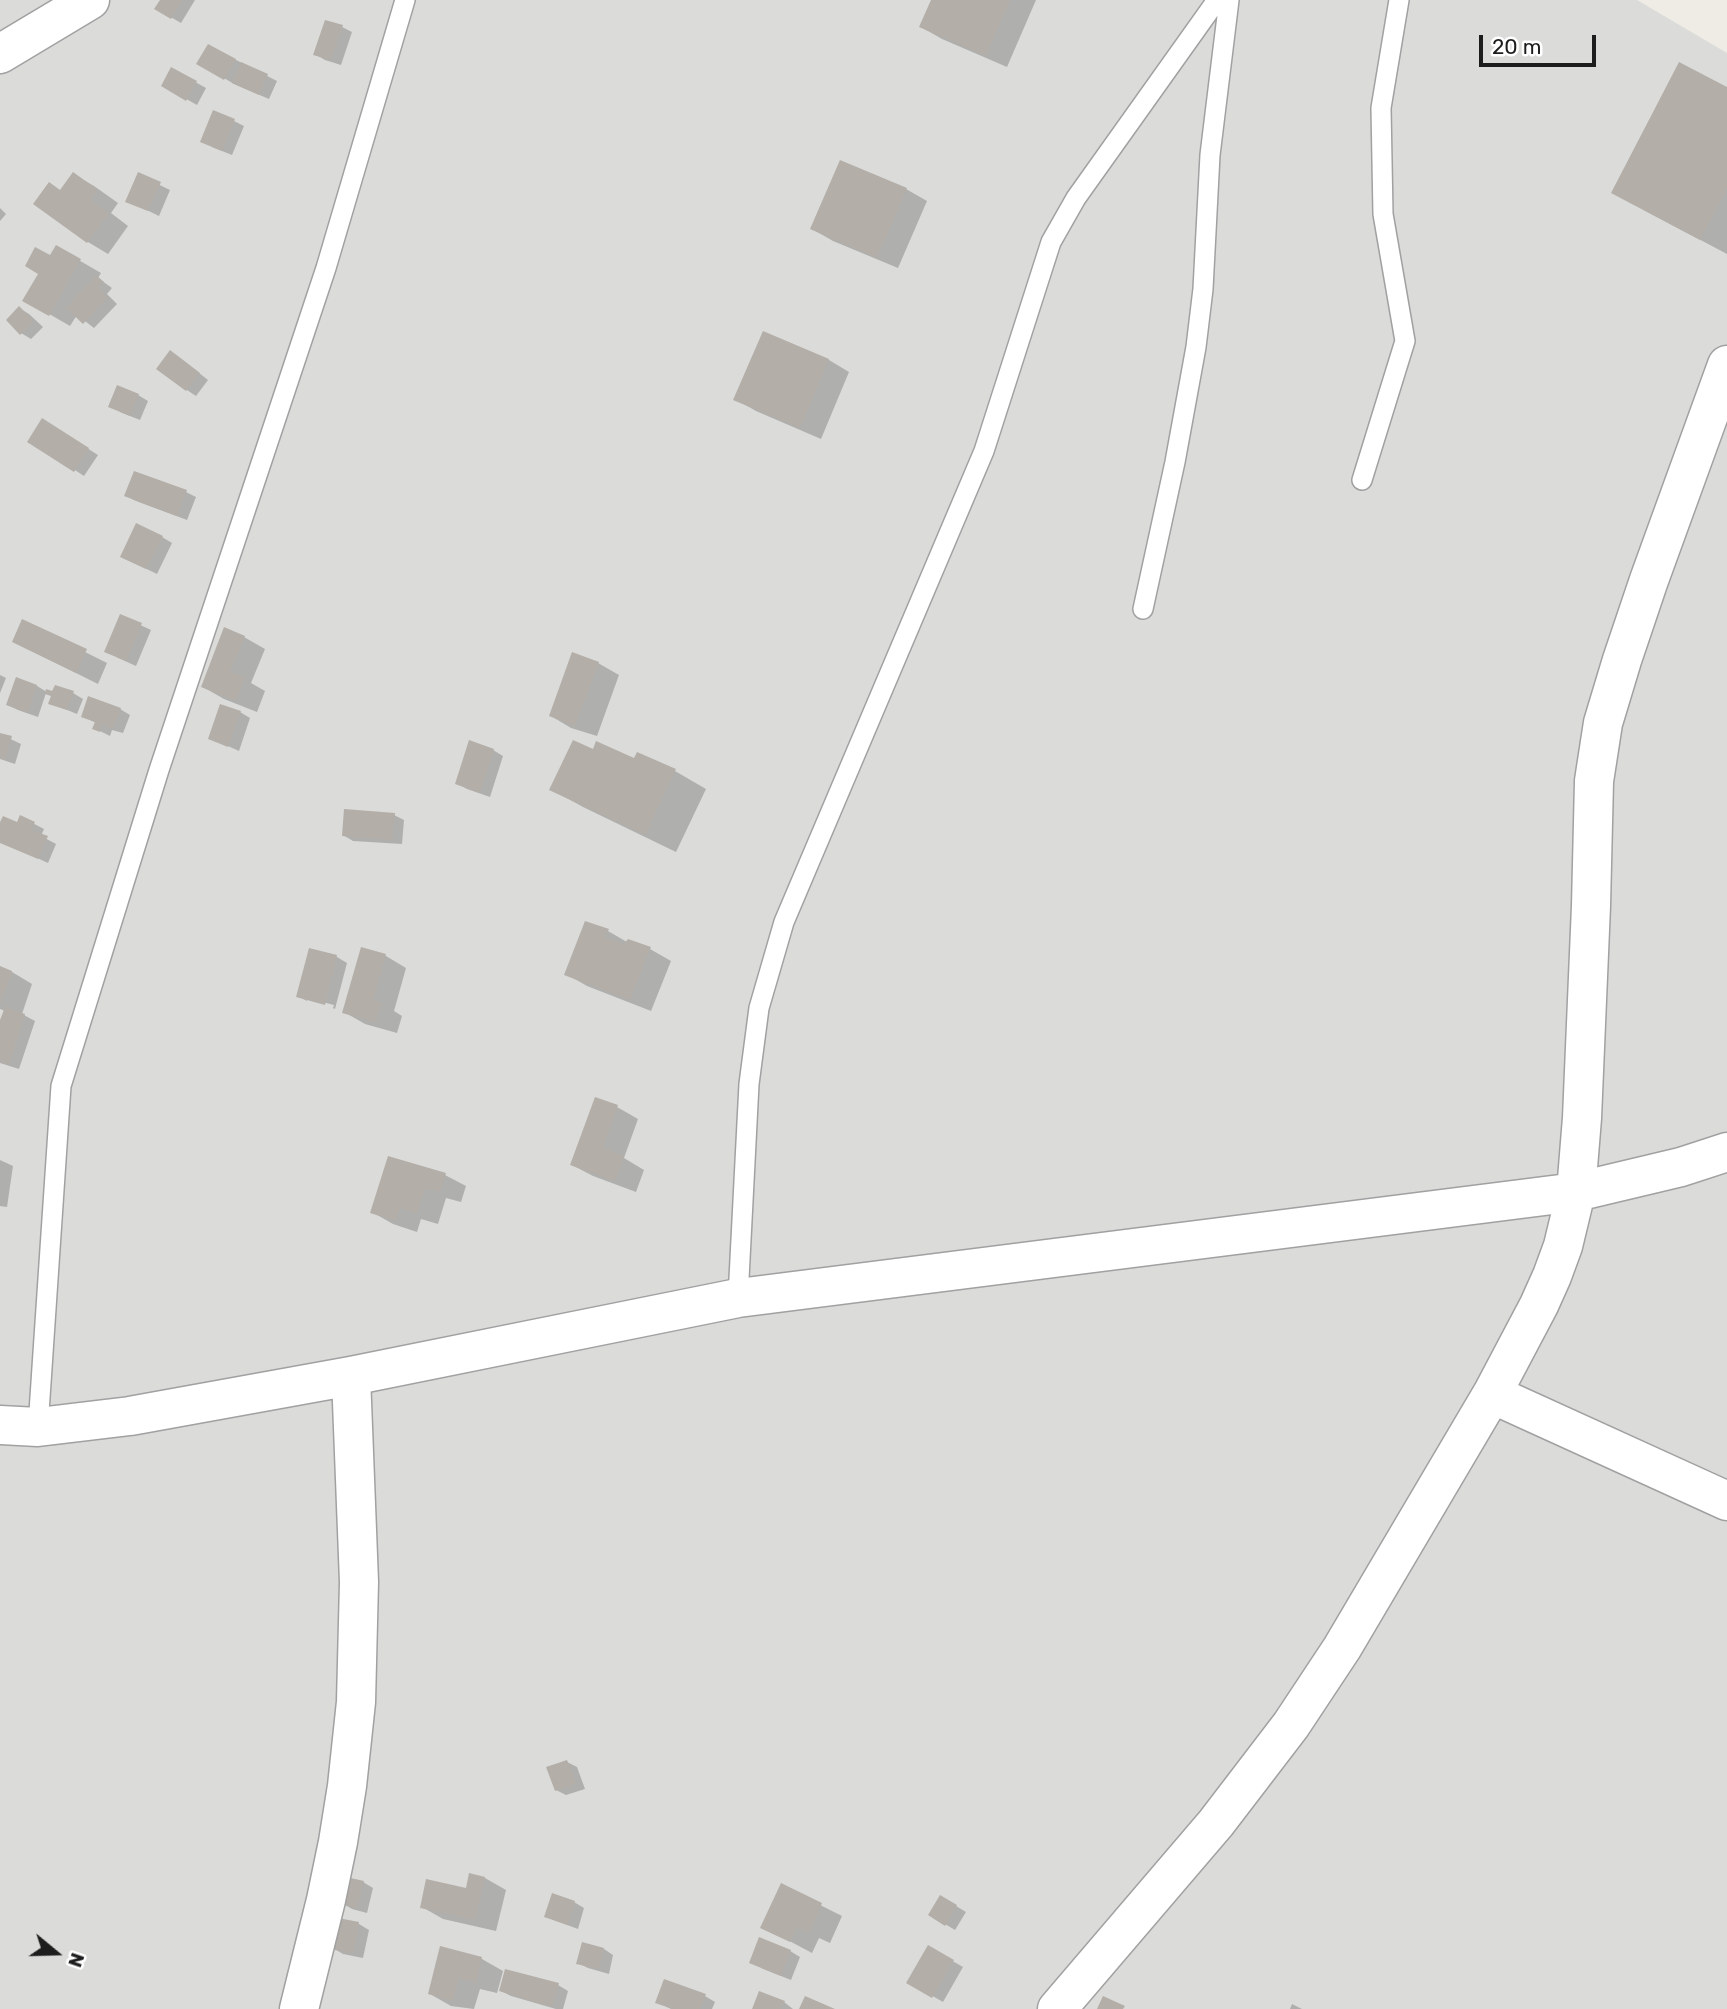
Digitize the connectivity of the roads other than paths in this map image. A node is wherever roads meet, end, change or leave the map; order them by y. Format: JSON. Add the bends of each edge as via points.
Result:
{"nodes":[{"id":1,"x":90,"y":0,"type":"edge"},
{"id":2,"x":405,"y":0,"type":"edge"},
{"id":3,"x":1217,"y":0,"type":"edge"},
{"id":4,"x":1229,"y":0,"type":"edge"},
{"id":5,"x":1399,"y":0,"type":"edge"},
{"id":6,"x":0,"y":54,"type":"edge"},
{"id":7,"x":1727,"y":366,"type":"edge"},
{"id":8,"x":1362,"y":480,"type":"dead end"},
{"id":9,"x":1143,"y":609,"type":"dead end"},
{"id":10,"x":1727,"y":1152,"type":"edge"},
{"id":11,"x":1576,"y":1192,"type":"junction"},
{"id":12,"x":738,"y":1298,"type":"junction"},
{"id":13,"x":351,"y":1376,"type":"junction"},
{"id":14,"x":1492,"y":1394,"type":"junction"},
{"id":15,"x":0,"y":1426,"type":"edge"},
{"id":16,"x":38,"y":1427,"type":"junction"},
{"id":17,"x":1727,"y":1501,"type":"edge"},
{"id":18,"x":299,"y":2009,"type":"edge"},
{"id":19,"x":1057,"y":2009,"type":"edge"}],
"edges":[{"from":1,"to":6,"type":"street"},
{"from":2,"to":16,"type":"lane","via":[[326,268],[159,770],[61,1086]]},
{"from":3,"to":12,"type":"lane","via":[[1076,198],[1051,242],[984,451],[784,922],[759,1008],[749,1084]]},
{"from":4,"to":9,"type":"lane","via":[[1210,155],[1196,347]]},
{"from":5,"to":8,"type":"lane","via":[[1381,108],[1382,187],[1405,341]]},
{"from":7,"to":11,"type":"street","via":[[1641,603],[1604,723],[1594,781]]},
{"from":10,"to":11,"type":"street"},
{"from":11,"to":12,"type":"street"},
{"from":11,"to":14,"type":"street","via":[[1552,1276]]},
{"from":12,"to":13,"type":"street"},
{"from":13,"to":16,"type":"street","via":[[130,1416]]},
{"from":13,"to":18,"type":"street","via":[[359,1582],[356,1702],[338,1842]]},
{"from":14,"to":17,"type":"street"},
{"from":14,"to":19,"type":"street","via":[[1342,1648],[1291,1725],[1216,1822]]},
{"from":15,"to":16,"type":"street"}]}
